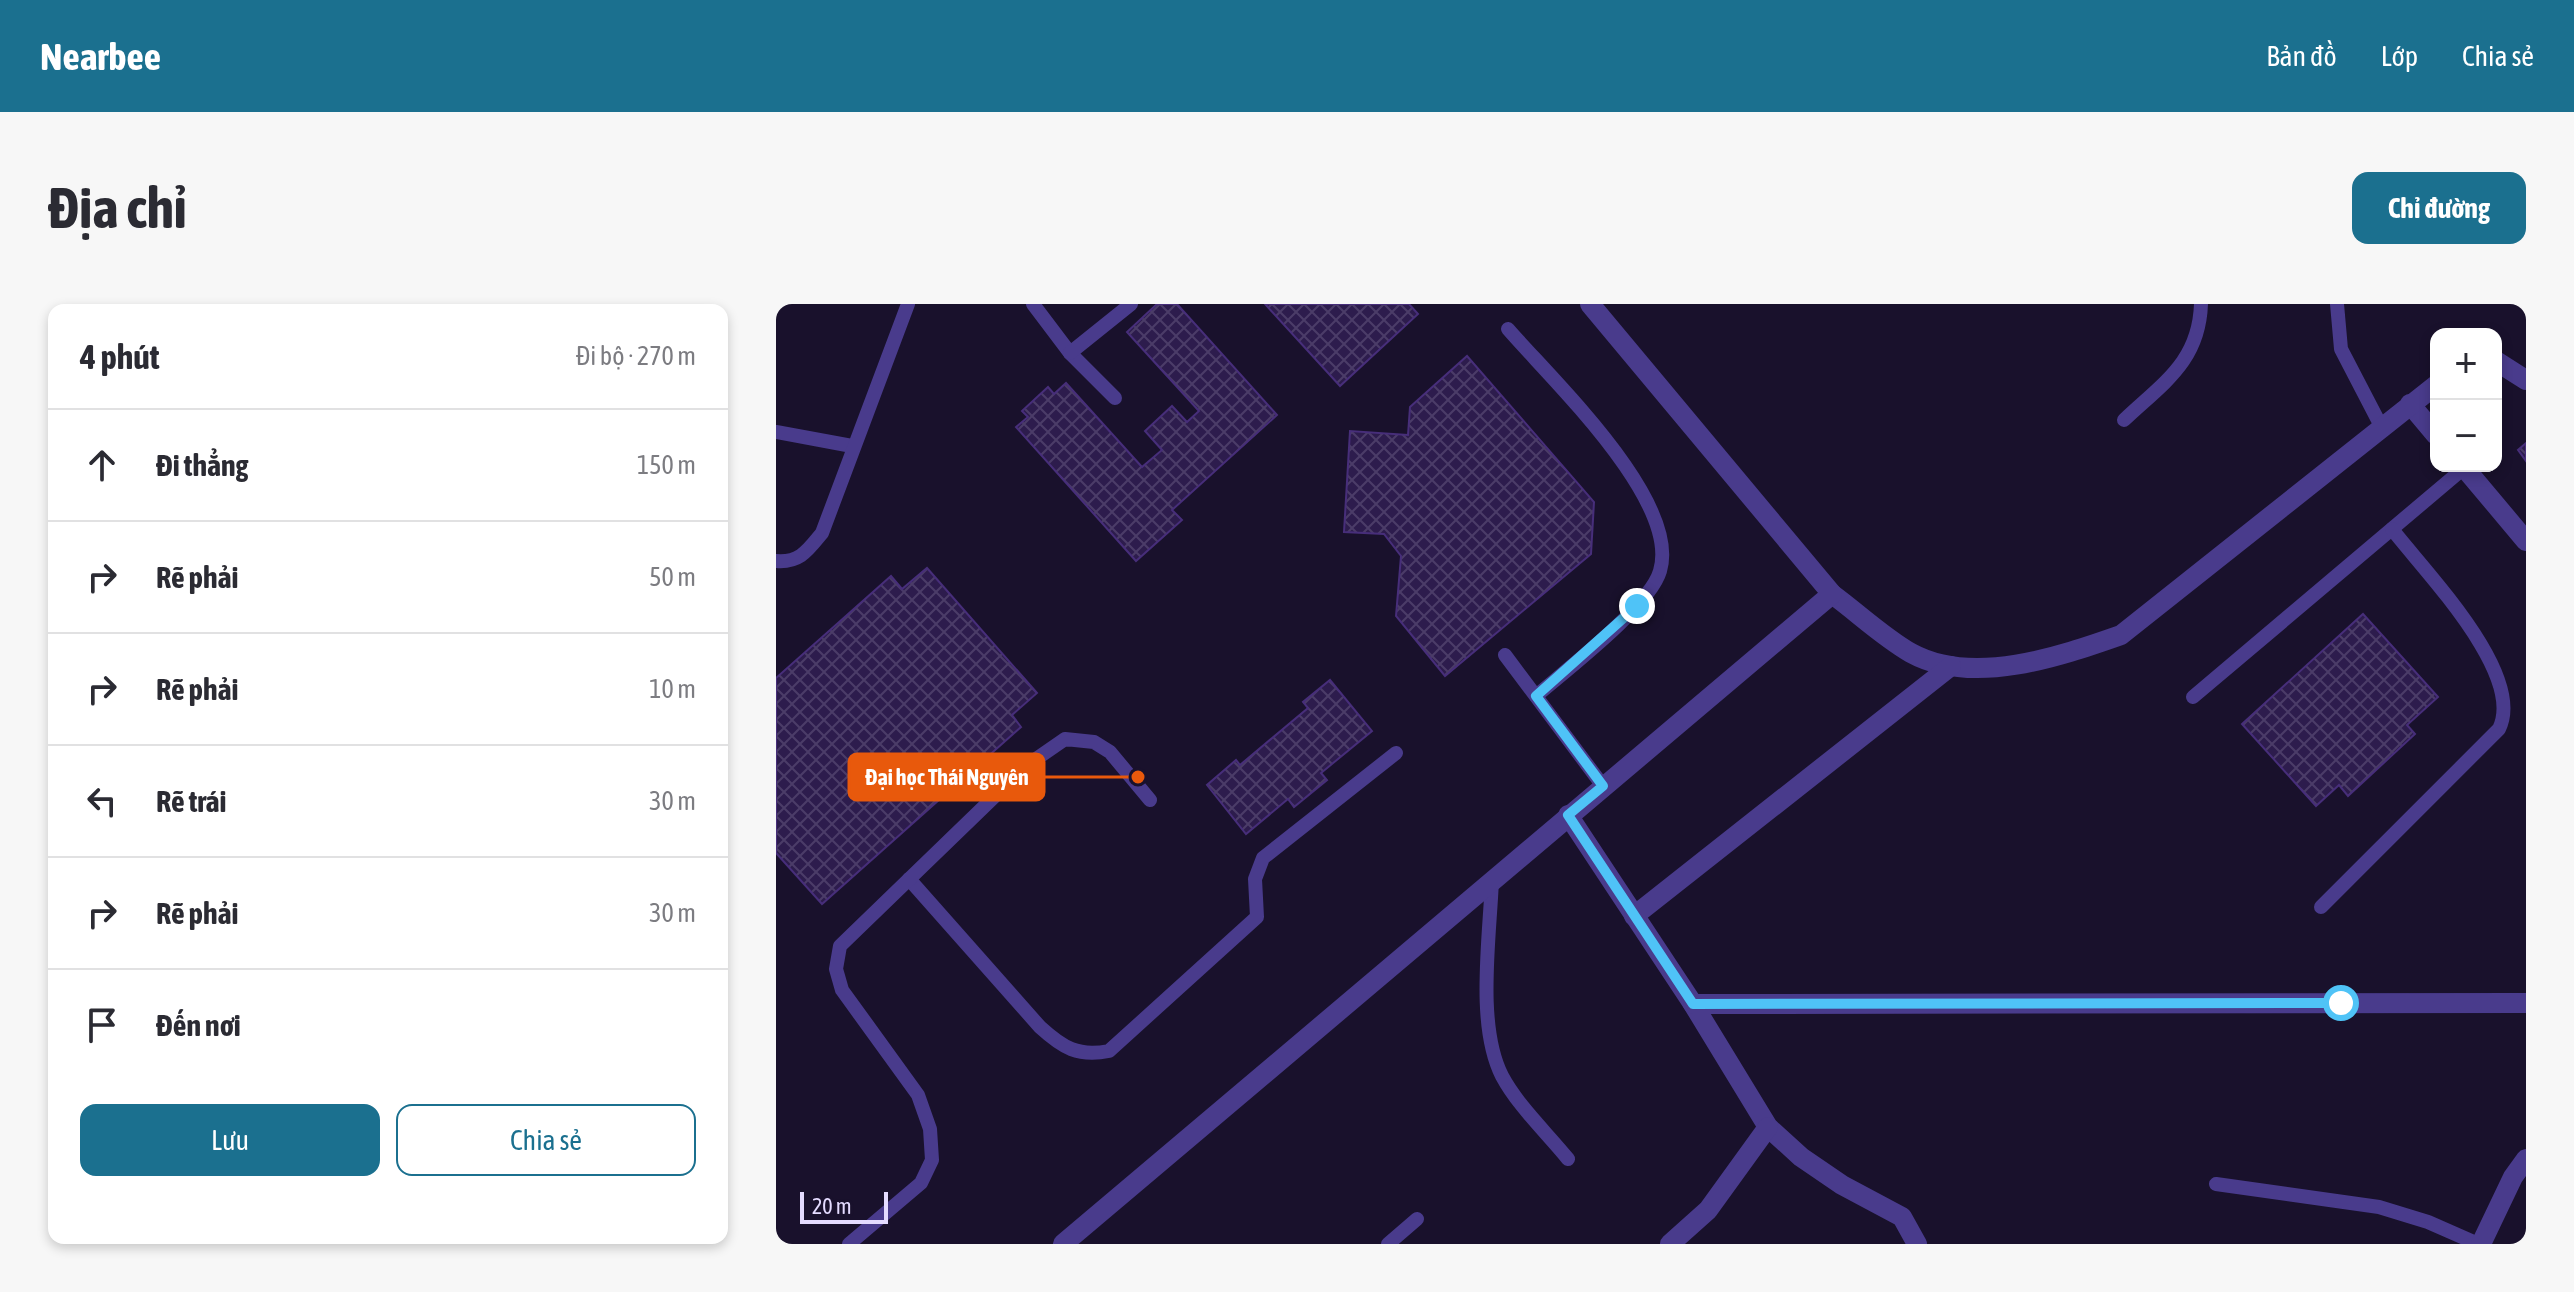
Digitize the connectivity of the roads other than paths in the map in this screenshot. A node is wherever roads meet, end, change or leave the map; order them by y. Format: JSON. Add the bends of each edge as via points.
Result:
{"nodes":[{"id":1,"x":908,"y":304,"type":"edge"},
{"id":2,"x":1033,"y":304,"type":"edge"},
{"id":3,"x":1131,"y":304,"type":"edge"},
{"id":4,"x":1590,"y":304,"type":"edge"},
{"id":5,"x":2201,"y":304,"type":"edge"},
{"id":6,"x":2337,"y":304,"type":"edge"},
{"id":7,"x":1508,"y":329,"type":"dead end"},
{"id":8,"x":1070,"y":353,"type":"junction"},
{"id":9,"x":2502,"y":365,"type":"edge"},
{"id":10,"x":2526,"y":380,"type":"edge"},
{"id":11,"x":2430,"y":389,"type":"edge"},
{"id":12,"x":1115,"y":398,"type":"dead end"},
{"id":13,"x":2410,"y":404,"type":"junction"},
{"id":14,"x":2124,"y":420,"type":"dead end"},
{"id":15,"x":2381,"y":426,"type":"junction"},
{"id":16,"x":2430,"y":428,"type":"edge"},
{"id":17,"x":776,"y":432,"type":"edge"},
{"id":18,"x":852,"y":446,"type":"junction"},
{"id":19,"x":2458,"y":472,"type":"edge"},
{"id":20,"x":2468,"y":472,"type":"edge"},
{"id":21,"x":2392,"y":529,"type":"junction"},
{"id":22,"x":2526,"y":541,"type":"edge"},
{"id":23,"x":776,"y":561,"type":"edge"},
{"id":24,"x":1832,"y":594,"type":"junction"},
{"id":25,"x":1505,"y":655,"type":"dead end"},
{"id":26,"x":1951,"y":666,"type":"junction"},
{"id":27,"x":1536,"y":696,"type":"junction"},
{"id":28,"x":2193,"y":697,"type":"dead end"},
{"id":29,"x":1396,"y":753,"type":"dead end"},
{"id":30,"x":1603,"y":786,"type":"junction"},
{"id":31,"x":1150,"y":800,"type":"dead end"},
{"id":32,"x":1568,"y":815,"type":"junction"},
{"id":33,"x":909,"y":879,"type":"junction"},
{"id":34,"x":1492,"y":879,"type":"junction"},
{"id":35,"x":2321,"y":907,"type":"dead end"},
{"id":36,"x":1634,"y":916,"type":"junction"},
{"id":37,"x":2526,"y":1003,"type":"edge"},
{"id":38,"x":1693,"y":1004,"type":"junction"},
{"id":39,"x":1768,"y":1127,"type":"junction"},
{"id":40,"x":1568,"y":1159,"type":"dead end"},
{"id":41,"x":2526,"y":1159,"type":"edge"},
{"id":42,"x":2216,"y":1184,"type":"dead end"},
{"id":43,"x":1417,"y":1219,"type":"dead end"},
{"id":44,"x":1076,"y":1240,"type":"edge"},
{"id":45,"x":849,"y":1244,"type":"edge"},
{"id":46,"x":1388,"y":1244,"type":"edge"},
{"id":47,"x":1670,"y":1244,"type":"edge"},
{"id":48,"x":1917,"y":1244,"type":"edge"},
{"id":49,"x":2479,"y":1244,"type":"edge"}],
"edges":[{"from":1,"to":18,"type":"lane"},
{"from":2,"to":8,"type":"lane"},
{"from":3,"to":8,"type":"lane"},
{"from":4,"to":24,"type":"street"},
{"from":5,"to":14,"type":"lane","via":[[2196,342],[2188,355]]},
{"from":6,"to":15,"type":"lane","via":[[2341,349]]},
{"from":7,"to":27,"type":"lane","via":[[1630,470],[1663,540],[1660,572],[1637,606]]},
{"from":8,"to":12,"type":"lane"},
{"from":9,"to":10,"type":"street"},
{"from":11,"to":13,"type":"street"},
{"from":13,"to":15,"type":"street"},
{"from":13,"to":16,"type":"street"},
{"from":15,"to":26,"type":"street","via":[[2121,635],[2059,657]]},
{"from":17,"to":18,"type":"lane"},
{"from":18,"to":23,"type":"lane","via":[[822,533],[805,554],[791,562]]},
{"from":19,"to":21,"type":"lane"},
{"from":20,"to":22,"type":"street"},
{"from":21,"to":28,"type":"lane"},
{"from":21,"to":35,"type":"lane","via":[[2484,647],[2503,687],[2504,719]]},
{"from":24,"to":26,"type":"street","via":[[1911,653]]},
{"from":24,"to":30,"type":"street"},
{"from":25,"to":27,"type":"lane"},
{"from":26,"to":36,"type":"street"},
{"from":27,"to":30,"type":"lane"},
{"from":29,"to":33,"type":"lane","via":[[1263,858],[1255,879],[1257,917],[1109,1051],[1088,1055],[1064,1049]]},
{"from":30,"to":32,"type":"street"},
{"from":31,"to":33,"type":"lane","via":[[1110,752],[1094,742],[1065,739],[1026,766]]},
{"from":32,"to":34,"type":"street"},
{"from":32,"to":36,"type":"street"},
{"from":33,"to":45,"type":"lane","via":[[840,946],[836,969],[842,990],[918,1095],[930,1129],[932,1160],[921,1183]]},
{"from":34,"to":40,"type":"lane","via":[[1488,979],[1494,1059]]},
{"from":34,"to":44,"type":"street"},
{"from":36,"to":38,"type":"street"},
{"from":37,"to":38,"type":"street"},
{"from":38,"to":39,"type":"street"},
{"from":39,"to":47,"type":"street","via":[[1708,1210]]},
{"from":39,"to":48,"type":"street","via":[[1842,1185],[1902,1217]]},
{"from":41,"to":49,"type":"street"},
{"from":42,"to":49,"type":"lane","via":[[2379,1207]]},
{"from":43,"to":46,"type":"lane"}]}
